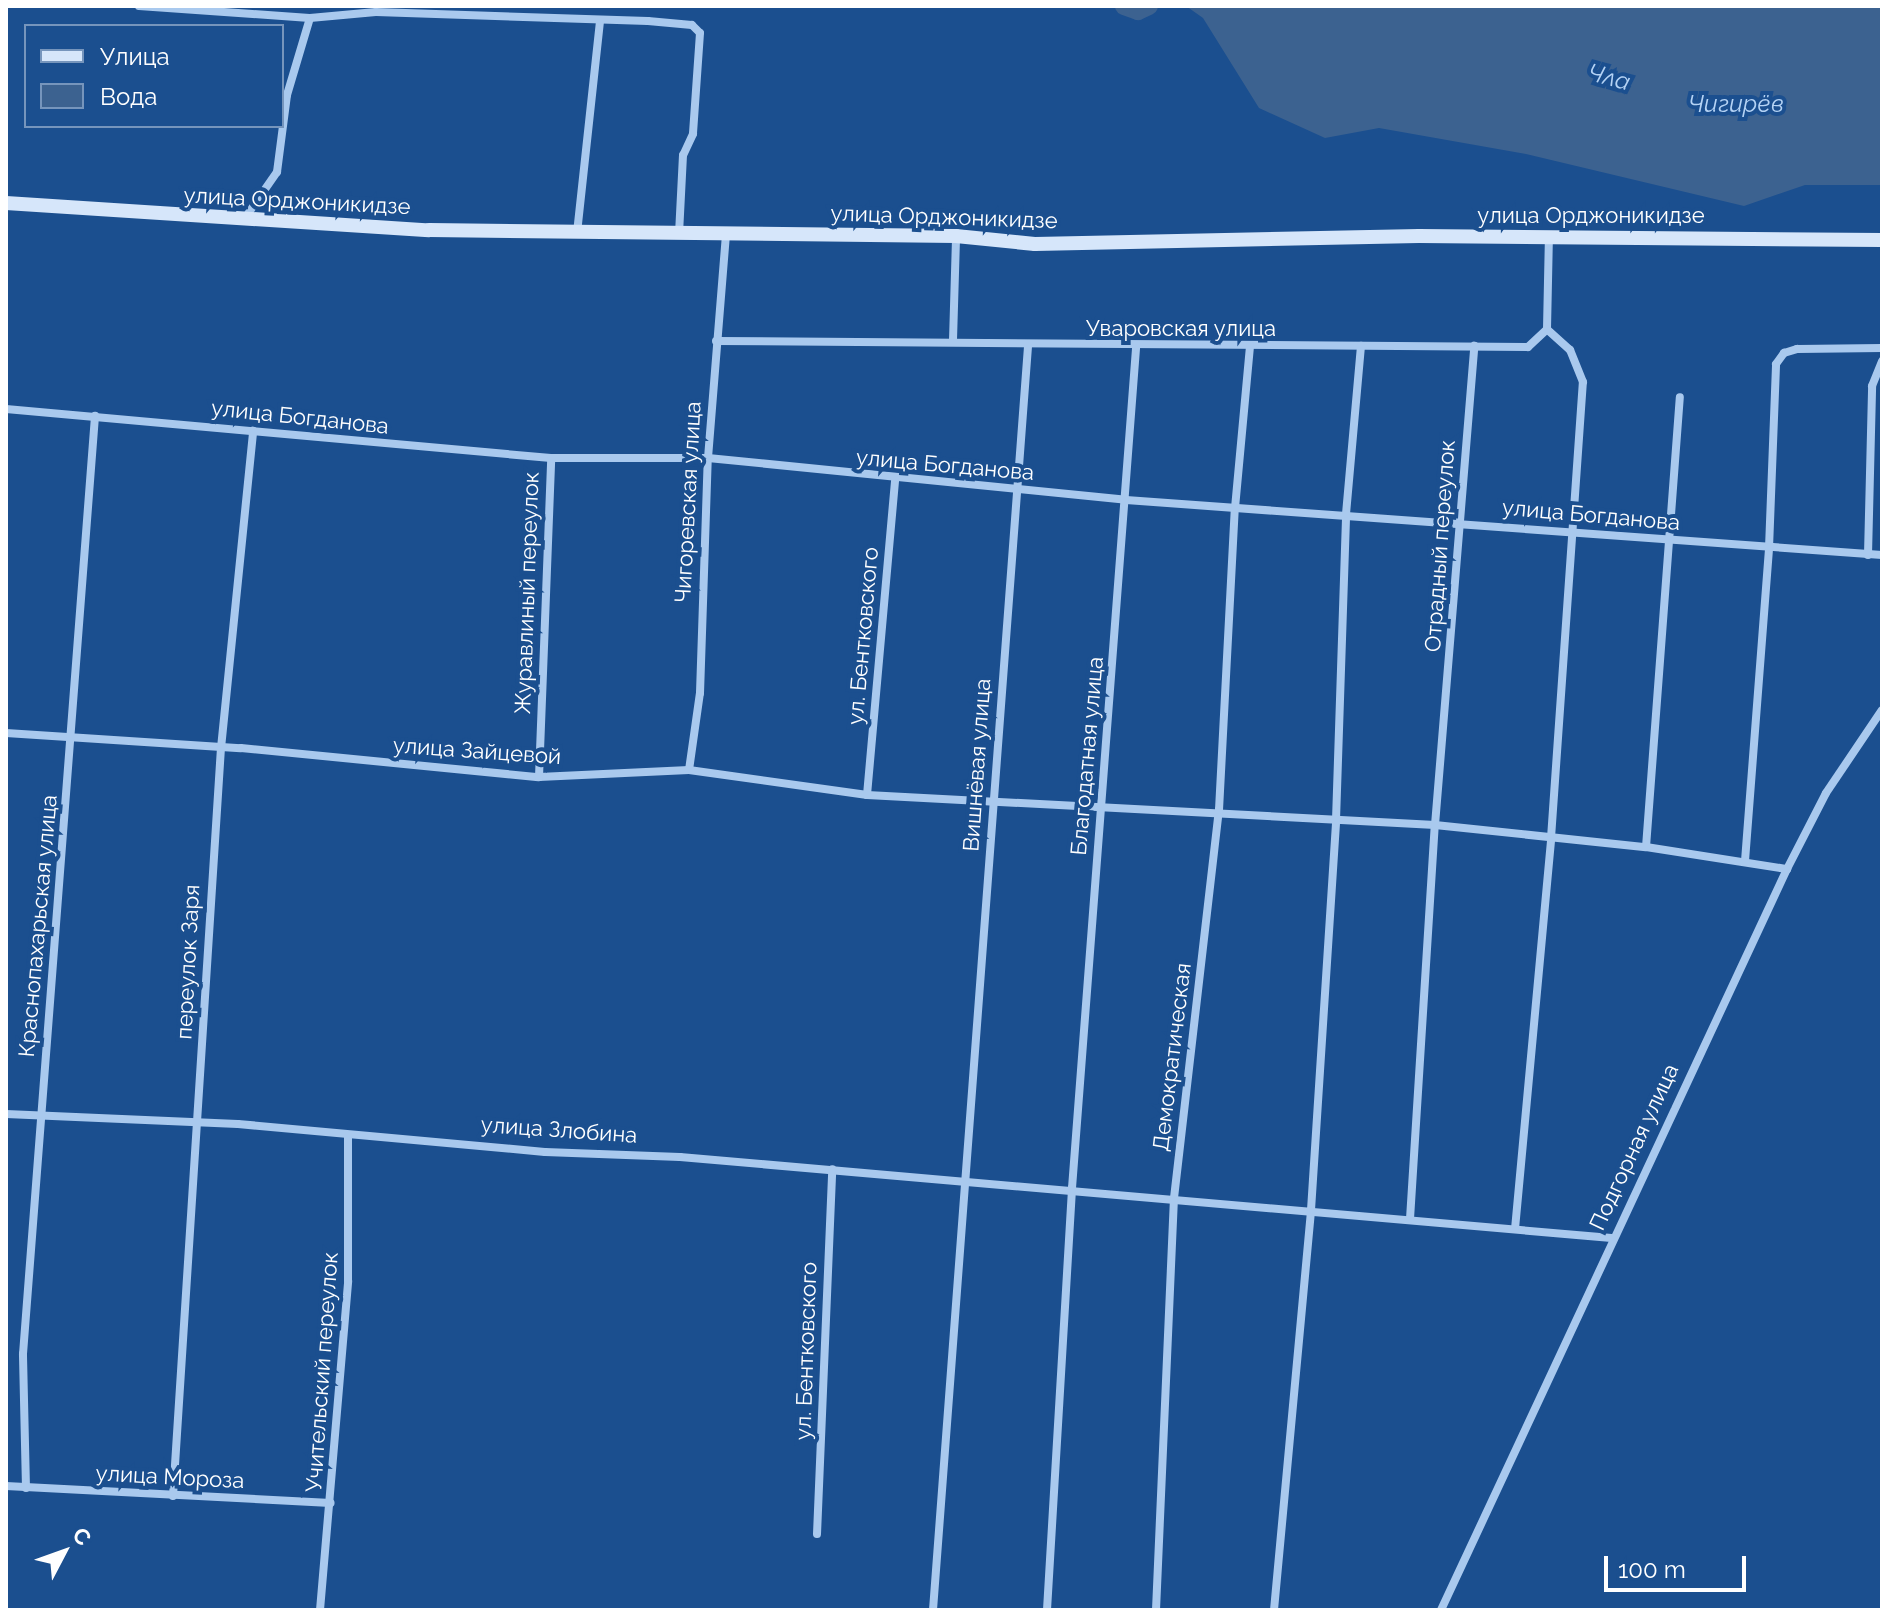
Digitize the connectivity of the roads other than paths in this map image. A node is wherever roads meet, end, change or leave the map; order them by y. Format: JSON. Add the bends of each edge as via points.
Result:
{"nodes":[{"id":1,"x":139,"y":6,"type":"edge"},
{"id":2,"x":310,"y":18,"type":"junction"},
{"id":3,"x":600,"y":21,"type":"junction"},
{"id":4,"x":284,"y":118,"type":"edge"},
{"id":5,"x":283,"y":128,"type":"edge"},
{"id":6,"x":6,"y":203,"type":"edge"},
{"id":7,"x":242,"y":221,"type":"junction"},
{"id":8,"x":577,"y":233,"type":"junction"},
{"id":9,"x":679,"y":235,"type":"junction"},
{"id":10,"x":726,"y":236,"type":"junction"},
{"id":11,"x":956,"y":236,"type":"junction"},
{"id":12,"x":1549,"y":237,"type":"junction"},
{"id":13,"x":1882,"y":240,"type":"edge"},
{"id":14,"x":1547,"y":329,"type":"junction"},
{"id":15,"x":953,"y":340,"type":"junction"},
{"id":16,"x":716,"y":341,"type":"junction"},
{"id":17,"x":1250,"y":346,"type":"junction"},
{"id":18,"x":1361,"y":346,"type":"junction"},
{"id":19,"x":1474,"y":346,"type":"junction"},
{"id":20,"x":1028,"y":347,"type":"junction"},
{"id":21,"x":1136,"y":348,"type":"junction"},
{"id":22,"x":1882,"y":348,"type":"edge"},
{"id":23,"x":1882,"y":361,"type":"edge"},
{"id":24,"x":1680,"y":397,"type":"dead end"},
{"id":25,"x":6,"y":409,"type":"edge"},
{"id":26,"x":95,"y":416,"type":"junction"},
{"id":27,"x":253,"y":431,"type":"junction"},
{"id":28,"x":551,"y":458,"type":"junction"},
{"id":29,"x":708,"y":458,"type":"junction"},
{"id":30,"x":895,"y":480,"type":"junction"},
{"id":31,"x":1014,"y":488,"type":"junction"},
{"id":32,"x":1126,"y":500,"type":"junction"},
{"id":33,"x":1235,"y":508,"type":"junction"},
{"id":34,"x":1346,"y":514,"type":"junction"},
{"id":35,"x":1458,"y":522,"type":"junction"},
{"id":36,"x":1573,"y":530,"type":"junction"},
{"id":37,"x":1667,"y":540,"type":"junction"},
{"id":38,"x":1769,"y":548,"type":"junction"},
{"id":39,"x":1868,"y":555,"type":"junction"},
{"id":40,"x":1882,"y":555,"type":"edge"},
{"id":41,"x":1882,"y":710,"type":"edge"},
{"id":42,"x":6,"y":733,"type":"edge"},
{"id":43,"x":69,"y":739,"type":"junction"},
{"id":44,"x":221,"y":748,"type":"junction"},
{"id":45,"x":689,"y":770,"type":"junction"},
{"id":46,"x":539,"y":777,"type":"junction"},
{"id":47,"x":867,"y":795,"type":"junction"},
{"id":48,"x":992,"y":799,"type":"junction"},
{"id":49,"x":1101,"y":804,"type":"junction"},
{"id":50,"x":1219,"y":810,"type":"junction"},
{"id":51,"x":1336,"y":820,"type":"junction"},
{"id":52,"x":1435,"y":825,"type":"junction"},
{"id":53,"x":1551,"y":838,"type":"junction"},
{"id":54,"x":1646,"y":847,"type":"junction"},
{"id":55,"x":1745,"y":861,"type":"junction"},
{"id":56,"x":1787,"y":869,"type":"junction"},
{"id":57,"x":6,"y":1114,"type":"edge"},
{"id":58,"x":39,"y":1116,"type":"junction"},
{"id":59,"x":193,"y":1123,"type":"junction"},
{"id":60,"x":348,"y":1137,"type":"junction"},
{"id":61,"x":832,"y":1169,"type":"junction"},
{"id":62,"x":965,"y":1185,"type":"junction"},
{"id":63,"x":1072,"y":1188,"type":"junction"},
{"id":64,"x":1174,"y":1198,"type":"junction"},
{"id":65,"x":1311,"y":1210,"type":"junction"},
{"id":66,"x":1410,"y":1219,"type":"junction"},
{"id":67,"x":1515,"y":1229,"type":"junction"},
{"id":68,"x":1611,"y":1238,"type":"junction"},
{"id":69,"x":6,"y":1486,"type":"edge"},
{"id":70,"x":26,"y":1488,"type":"junction"},
{"id":71,"x":173,"y":1496,"type":"junction"},
{"id":72,"x":331,"y":1503,"type":"junction"},
{"id":73,"x":817,"y":1534,"type":"dead end"},
{"id":74,"x":320,"y":1610,"type":"edge"},
{"id":75,"x":933,"y":1610,"type":"edge"},
{"id":76,"x":1047,"y":1610,"type":"edge"},
{"id":77,"x":1156,"y":1610,"type":"edge"},
{"id":78,"x":1274,"y":1610,"type":"edge"},
{"id":79,"x":1441,"y":1610,"type":"edge"}],
"edges":[{"from":1,"to":2,"type":"street"},
{"from":2,"to":3,"type":"street","via":[[376,12]]},
{"from":2,"to":4,"type":"street"},
{"from":3,"to":8,"type":"street"},
{"from":3,"to":9,"type":"street","via":[[692,25],[700,33],[693,134],[683,155]]},
{"from":5,"to":7,"type":"street","via":[[277,172]]},
{"from":6,"to":7,"type":"street","name":"улица Орджоникидзе"},
{"from":7,"to":8,"type":"street","name":"улица Орджоникидзе"},
{"from":8,"to":9,"type":"street","name":"улица Орджоникидзе"},
{"from":9,"to":10,"type":"street","name":"улица Орджоникидзе"},
{"from":10,"to":11,"type":"street","name":"улица Орджоникидзе"},
{"from":10,"to":16,"type":"street","name":"Чигоревская улица"},
{"from":11,"to":12,"type":"street","name":"улица Орджоникидзе","via":[[1035,244]]},
{"from":11,"to":15,"type":"street"},
{"from":12,"to":13,"type":"street","name":"улица Орджоникидзе"},
{"from":12,"to":14,"type":"street"},
{"from":14,"to":19,"type":"street","name":"Уваровская улица","via":[[1528,347]]},
{"from":14,"to":36,"type":"street","via":[[1570,350],[1583,382]]},
{"from":15,"to":16,"type":"street","name":"Уваровская улица","via":[[878,345]]},
{"from":15,"to":20,"type":"street","name":"Уваровская улица"},
{"from":16,"to":29,"type":"street","name":"Чигоревская улица"},
{"from":17,"to":18,"type":"street","name":"Уваровская улица"},
{"from":17,"to":21,"type":"street","name":"Уваровская улица"},
{"from":17,"to":33,"type":"street","name":"Демократическая"},
{"from":18,"to":19,"type":"street","name":"Уваровская улица"},
{"from":18,"to":34,"type":"street"},
{"from":19,"to":35,"type":"street","name":"Отрадный переулок"},
{"from":20,"to":21,"type":"street","name":"Уваровская улица"},
{"from":20,"to":31,"type":"street","name":"Вишнёвая улица"},
{"from":21,"to":32,"type":"street","name":"Благодатная улица"},
{"from":22,"to":38,"type":"street","via":[[1797,349],[1784,353],[1776,364]]},
{"from":23,"to":39,"type":"street","via":[[1872,386]]},
{"from":24,"to":37,"type":"street"},
{"from":25,"to":26,"type":"street","name":"улица Богданова"},
{"from":26,"to":27,"type":"street","name":"улица Богданова"},
{"from":26,"to":43,"type":"street","name":"Краснопахарьская улица"},
{"from":27,"to":28,"type":"street","name":"улица Богданова"},
{"from":27,"to":44,"type":"street","name":"переулок Заря"},
{"from":28,"to":29,"type":"street","name":"улица Богданова"},
{"from":28,"to":46,"type":"street","name":"Журавлиный переулок"},
{"from":29,"to":30,"type":"street","name":"улица Богданова"},
{"from":29,"to":45,"type":"street","name":"Чигоревская улица","via":[[700,693]]},
{"from":30,"to":31,"type":"street","name":"улица Богданова"},
{"from":30,"to":47,"type":"street","name":"ул. Бентковского"},
{"from":31,"to":32,"type":"street","name":"улица Богданова"},
{"from":31,"to":48,"type":"street","name":"Вишнёвая улица"},
{"from":32,"to":33,"type":"street","name":"улица Богданова"},
{"from":32,"to":49,"type":"street","name":"Благодатная улица"},
{"from":33,"to":34,"type":"street","name":"улица Богданова"},
{"from":33,"to":50,"type":"street","name":"Демократическая"},
{"from":34,"to":35,"type":"street","name":"улица Богданова"},
{"from":34,"to":51,"type":"street"},
{"from":35,"to":36,"type":"street","name":"улица Богданова"},
{"from":35,"to":52,"type":"street","name":"Отрадный переулок"},
{"from":36,"to":37,"type":"street","name":"улица Богданова"},
{"from":36,"to":53,"type":"street"},
{"from":37,"to":38,"type":"street","name":"улица Богданова"},
{"from":37,"to":54,"type":"street"},
{"from":38,"to":39,"type":"street","name":"улица Богданова"},
{"from":38,"to":55,"type":"street"},
{"from":39,"to":40,"type":"street","name":"улица Богданова"},
{"from":41,"to":56,"type":"street","name":"Подгорная улица","via":[[1826,793]]},
{"from":42,"to":43,"type":"street","name":"улица Зайцевой"},
{"from":43,"to":44,"type":"street","name":"улица Зайцевой"},
{"from":43,"to":58,"type":"street","name":"Краснопахарьская улица","via":[[60,920]]},
{"from":44,"to":46,"type":"street","name":"улица Зайцевой"},
{"from":44,"to":59,"type":"street","name":"переулок Заря"},
{"from":45,"to":46,"type":"street","name":"улица Зайцевой"},
{"from":45,"to":47,"type":"street","name":"улица Зайцевой"},
{"from":47,"to":48,"type":"street","name":"улица Зайцевой"},
{"from":48,"to":49,"type":"street","name":"улица Зайцевой"},
{"from":48,"to":62,"type":"street","name":"Вишнёвая улица"},
{"from":49,"to":50,"type":"street","name":"улица Зайцевой"},
{"from":49,"to":63,"type":"street","name":"Благодатная улица"},
{"from":50,"to":51,"type":"street","name":"улица Зайцевой"},
{"from":50,"to":64,"type":"street","name":"Демократическая"},
{"from":51,"to":52,"type":"street","name":"улица Зайцевой"},
{"from":51,"to":65,"type":"street"},
{"from":52,"to":53,"type":"street","name":"улица Зайцевой"},
{"from":52,"to":66,"type":"street","name":"Отрадный переулок"},
{"from":53,"to":54,"type":"street","name":"улица Зайцевой"},
{"from":53,"to":67,"type":"street"},
{"from":54,"to":55,"type":"street","name":"улица Зайцевой"},
{"from":55,"to":56,"type":"street","name":"улица Зайцевой"},
{"from":56,"to":68,"type":"street","name":"Подгорная улица"},
{"from":57,"to":58,"type":"street","name":"улица Злобина"},
{"from":58,"to":59,"type":"street","name":"улица Злобина"},
{"from":58,"to":70,"type":"street","name":"Краснопахарьская улица","via":[[23,1354]]},
{"from":59,"to":60,"type":"street","name":"улица Злобина"},
{"from":59,"to":71,"type":"street","name":"переулок Заря"},
{"from":60,"to":61,"type":"street","name":"улица Злобина"},
{"from":60,"to":72,"type":"street","name":"Учительский переулок","via":[[348,1281]]},
{"from":61,"to":62,"type":"street","name":"улица Злобина"},
{"from":61,"to":73,"type":"street","name":"ул. Бентковского"},
{"from":62,"to":63,"type":"street","name":"улица Злобина"},
{"from":62,"to":75,"type":"street","name":"Вишнёвая улица"},
{"from":63,"to":64,"type":"street","name":"улица Злобина"},
{"from":63,"to":76,"type":"street","name":"Благодатная улица"},
{"from":64,"to":65,"type":"street","name":"улица Злобина"},
{"from":64,"to":77,"type":"street","name":"Демократическая"},
{"from":65,"to":66,"type":"street","name":"улица Злобина"},
{"from":65,"to":78,"type":"street"},
{"from":66,"to":67,"type":"street","name":"улица Злобина"},
{"from":67,"to":68,"type":"street","name":"улица Злобина"},
{"from":68,"to":79,"type":"street","name":"Подгорная улица"},
{"from":69,"to":70,"type":"street","name":"улица Мороза"},
{"from":70,"to":71,"type":"street","name":"улица Мороза"},
{"from":71,"to":72,"type":"street","name":"улица Мороза"},
{"from":72,"to":74,"type":"street","name":"Учительский переулок"}]}
